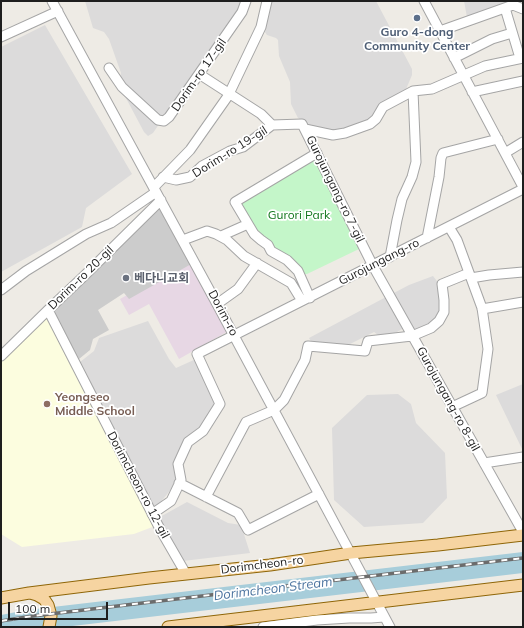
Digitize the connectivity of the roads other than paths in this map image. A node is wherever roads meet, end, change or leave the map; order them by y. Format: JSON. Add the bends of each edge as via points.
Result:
{"nodes":[{"id":1,"x":52,"y":1,"type":"edge"},
{"id":2,"x":246,"y":1,"type":"edge"},
{"id":3,"x":267,"y":1,"type":"edge"},
{"id":4,"x":424,"y":1,"type":"edge"},
{"id":5,"x":505,"y":8,"type":"junction"},
{"id":6,"x":523,"y":9,"type":"edge"},
{"id":7,"x":58,"y":11,"type":"junction"},
{"id":8,"x":440,"y":31,"type":"junction"},
{"id":9,"x":512,"y":33,"type":"junction"},
{"id":10,"x":1,"y":37,"type":"edge"},
{"id":11,"x":454,"y":58,"type":"junction"},
{"id":12,"x":522,"y":58,"type":"edge"},
{"id":13,"x":109,"y":68,"type":"dead end"},
{"id":14,"x":199,"y":74,"type":"junction"},
{"id":15,"x":463,"y":75,"type":"junction"},
{"id":16,"x":523,"y":81,"type":"edge"},
{"id":17,"x":413,"y":91,"type":"junction"},
{"id":18,"x":472,"y":92,"type":"junction"},
{"id":19,"x":229,"y":94,"type":"junction"},
{"id":20,"x":272,"y":125,"type":"junction"},
{"id":21,"x":305,"y":129,"type":"junction"},
{"id":22,"x":498,"y":139,"type":"junction"},
{"id":23,"x":523,"y":142,"type":"edge"},
{"id":24,"x":317,"y":153,"type":"junction"},
{"id":25,"x":505,"y":153,"type":"junction"},
{"id":26,"x":163,"y":177,"type":"junction"},
{"id":27,"x":523,"y":188,"type":"edge"},
{"id":28,"x":157,"y":193,"type":"junction"},
{"id":29,"x":248,"y":224,"type":"junction"},
{"id":30,"x":449,"y":227,"type":"junction"},
{"id":31,"x":221,"y":236,"type":"junction"},
{"id":32,"x":427,"y":238,"type":"junction"},
{"id":33,"x":183,"y":240,"type":"junction"},
{"id":34,"x":390,"y":257,"type":"junction"},
{"id":35,"x":257,"y":263,"type":"junction"},
{"id":36,"x":372,"y":266,"type":"junction"},
{"id":37,"x":523,"y":272,"type":"edge"},
{"id":38,"x":470,"y":276,"type":"junction"},
{"id":39,"x":1,"y":290,"type":"edge"},
{"id":40,"x":306,"y":299,"type":"junction"},
{"id":41,"x":523,"y":302,"type":"edge"},
{"id":42,"x":217,"y":304,"type":"junction"},
{"id":43,"x":482,"y":309,"type":"junction"},
{"id":44,"x":48,"y":310,"type":"junction"},
{"id":45,"x":235,"y":336,"type":"junction"},
{"id":46,"x":412,"y":336,"type":"junction"},
{"id":47,"x":1,"y":356,"type":"edge"},
{"id":48,"x":452,"y":407,"type":"junction"},
{"id":49,"x":274,"y":410,"type":"junction"},
{"id":50,"x":523,"y":457,"type":"edge"},
{"id":51,"x":484,"y":463,"type":"junction"},
{"id":52,"x":179,"y":483,"type":"junction"},
{"id":53,"x":319,"y":494,"type":"junction"},
{"id":54,"x":206,"y":497,"type":"junction"},
{"id":55,"x":152,"y":514,"type":"junction"},
{"id":56,"x":523,"y":533,"type":"edge"},
{"id":57,"x":352,"y":556,"type":"junction"},
{"id":58,"x":186,"y":574,"type":"junction"},
{"id":59,"x":523,"y":585,"type":"edge"},
{"id":60,"x":33,"y":594,"type":"junction"},
{"id":61,"x":1,"y":598,"type":"edge"},
{"id":62,"x":375,"y":598,"type":"junction"},
{"id":63,"x":384,"y":616,"type":"junction"},
{"id":64,"x":218,"y":624,"type":"edge"},
{"id":65,"x":49,"y":627,"type":"edge"},
{"id":66,"x":168,"y":627,"type":"edge"},
{"id":67,"x":263,"y":627,"type":"edge"},
{"id":68,"x":390,"y":627,"type":"edge"}],
"edges":[{"from":1,"to":7,"type":"street","name":"Dorim-ro"},
{"from":2,"to":14,"type":"street","name":"Dorim-ro 17-gil","via":[[242,12]]},
{"from":3,"to":19,"type":"street","via":[[261,27]]},
{"from":4,"to":8,"type":"street"},
{"from":5,"to":6,"type":"street","via":[[513,5]]},
{"from":5,"to":8,"type":"street"},
{"from":5,"to":9,"type":"street"},
{"from":7,"to":10,"type":"street"},
{"from":7,"to":28,"type":"street","name":"Dorim-ro"},
{"from":8,"to":11,"type":"street"},
{"from":9,"to":11,"type":"street","via":[[492,39]]},
{"from":9,"to":12,"type":"street"},
{"from":11,"to":15,"type":"street"},
{"from":12,"to":15,"type":"street","via":[[485,66]]},
{"from":13,"to":14,"type":"street","name":"Dorim-ro 17-gil","via":[[122,87],[158,120],[164,121]]},
{"from":14,"to":19,"type":"street"},
{"from":15,"to":17,"type":"street","via":[[432,89]]},
{"from":15,"to":18,"type":"street"},
{"from":16,"to":18,"type":"street"},
{"from":17,"to":21,"type":"street","via":[[383,107],[370,124],[345,133],[333,135]]},
{"from":17,"to":34,"type":"street","via":[[416,162],[396,220]]},
{"from":18,"to":22,"type":"street"},
{"from":19,"to":20,"type":"street","via":[[261,114]]},
{"from":19,"to":26,"type":"street","via":[[190,150]]},
{"from":20,"to":21,"type":"street","name":"Gurojungang-ro 7-gil","via":[[302,124]]},
{"from":20,"to":26,"type":"street","name":"Dorim-ro 19-gil","via":[[243,147],[202,166],[190,177],[176,180]]},
{"from":21,"to":24,"type":"street","name":"Gurojungang-ro 7-gil"},
{"from":22,"to":25,"type":"street"},
{"from":22,"to":32,"type":"street","via":[[444,153]]},
{"from":23,"to":25,"type":"street"},
{"from":24,"to":29,"type":"street","via":[[235,202]]},
{"from":24,"to":36,"type":"street","name":"Gurojungang-ro 7-gil"},
{"from":25,"to":27,"type":"street"},
{"from":26,"to":28,"type":"street"},
{"from":27,"to":30,"type":"street","name":"Gurojungang-ro"},
{"from":28,"to":33,"type":"street","name":"Dorim-ro"},
{"from":28,"to":39,"type":"street","via":[[111,223],[86,234],[26,271]]},
{"from":28,"to":44,"type":"street","name":"Dorim-ro 20-gil","via":[[84,276]]},
{"from":29,"to":31,"type":"street"},
{"from":29,"to":40,"type":"street","via":[[271,251],[287,260],[298,271]]},
{"from":30,"to":32,"type":"street","name":"Gurojungang-ro"},
{"from":30,"to":38,"type":"street"},
{"from":31,"to":33,"type":"street","via":[[207,231]]},
{"from":31,"to":35,"type":"street","via":[[244,256]]},
{"from":32,"to":34,"type":"street","name":"Gurojungang-ro"},
{"from":33,"to":42,"type":"street","name":"Dorim-ro"},
{"from":34,"to":36,"type":"street","name":"Gurojungang-ro"},
{"from":35,"to":40,"type":"street","via":[[291,283]]},
{"from":35,"to":42,"type":"street","via":[[238,289]]},
{"from":36,"to":40,"type":"street","name":"Gurojungang-ro"},
{"from":36,"to":46,"type":"street","name":"Gurojungang-ro 8-gil"},
{"from":37,"to":38,"type":"street"},
{"from":38,"to":43,"type":"street"},
{"from":38,"to":46,"type":"street","name":"Gurojungang-ro 8-gil","via":[[442,284],[444,312],[439,321],[431,328]]},
{"from":40,"to":45,"type":"street","name":"Gurojungang-ro"},
{"from":41,"to":43,"type":"street"},
{"from":42,"to":45,"type":"street","name":"Dorim-ro"},
{"from":43,"to":48,"type":"street","via":[[488,349],[482,393]]},
{"from":44,"to":47,"type":"street","name":"Dorim-ro 20-gil"},
{"from":44,"to":55,"type":"street","name":"Dorimcheon-ro 12-gil"},
{"from":45,"to":49,"type":"street","name":"Dorim-ro"},
{"from":45,"to":52,"type":"street","name":"Gurojungang-ro","via":[[197,354],[220,404],[203,431],[188,442],[178,464],[181,480]]},
{"from":46,"to":48,"type":"street","name":"Gurojungang-ro 8-gil"},
{"from":46,"to":49,"type":"street","via":[[368,341],[365,351],[308,346],[305,360],[284,400]]},
{"from":48,"to":51,"type":"street","name":"Gurojungang-ro 8-gil"},
{"from":49,"to":53,"type":"street","name":"Dorim-ro"},
{"from":49,"to":54,"type":"street","via":[[246,422]]},
{"from":50,"to":51,"type":"street","name":"Gurojungang-ro 8-gil"},
{"from":51,"to":56,"type":"street","name":"Gurojungang-ro 8-gil"},
{"from":52,"to":54,"type":"street"},
{"from":52,"to":55,"type":"street","via":[[170,501]]},
{"from":53,"to":54,"type":"street","via":[[248,530],[238,513]]},
{"from":53,"to":57,"type":"street","name":"Dorim-ro"},
{"from":55,"to":58,"type":"street","name":"Dorimcheon-ro 12-gil"},
{"from":56,"to":57,"type":"main road","name":"Dorimcheon-ro"},
{"from":57,"to":58,"type":"main road","name":"Dorimcheon-ro"},
{"from":57,"to":62,"type":"street","name":"Dorim-ro"},
{"from":58,"to":60,"type":"main road","name":"Dorimcheon-ro"},
{"from":59,"to":62,"type":"main road"},
{"from":60,"to":61,"type":"main road","name":"Dorimcheon-ro"},
{"from":60,"to":65,"type":"main road","via":[[44,599],[48,605]]},
{"from":62,"to":63,"type":"street","name":"Dorim-ro"},
{"from":62,"to":64,"type":"main road"},
{"from":63,"to":67,"type":"street","via":[[317,620]]},
{"from":63,"to":68,"type":"street","name":"Dorim-ro"},
{"from":64,"to":66,"type":"main road"}]}
